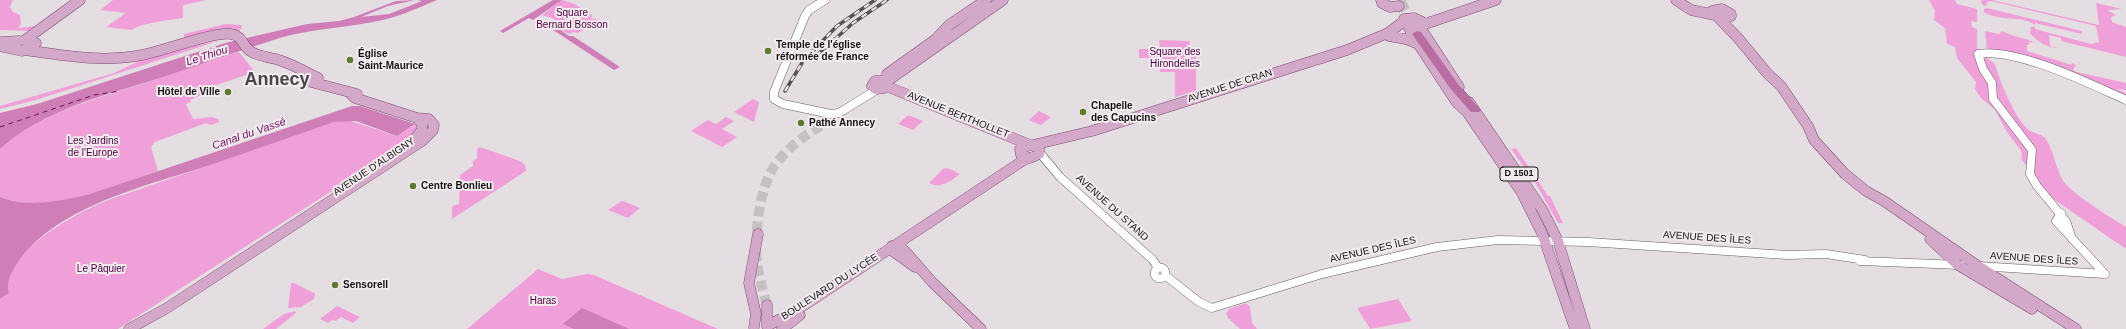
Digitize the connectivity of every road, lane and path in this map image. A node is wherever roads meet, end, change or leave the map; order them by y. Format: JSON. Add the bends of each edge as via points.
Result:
{"nodes":[{"id":1,"x":80,"y":0,"type":"edge"},
{"id":2,"x":87,"y":0,"type":"edge"},
{"id":3,"x":825,"y":0,"type":"edge"},
{"id":4,"x":997,"y":0,"type":"edge"},
{"id":5,"x":1003,"y":0,"type":"edge"},
{"id":6,"x":1380,"y":0,"type":"edge"},
{"id":7,"x":1496,"y":0,"type":"edge"},
{"id":8,"x":988,"y":2,"type":"edge"},
{"id":9,"x":1679,"y":2,"type":"edge"},
{"id":10,"x":1398,"y":3,"type":"edge"},
{"id":11,"x":1715,"y":14,"type":"junction"},
{"id":12,"x":1413,"y":26,"type":"junction"},
{"id":13,"x":1389,"y":36,"type":"junction"},
{"id":14,"x":1738,"y":38,"type":"junction"},
{"id":15,"x":22,"y":41,"type":"junction"},
{"id":16,"x":0,"y":42,"type":"edge"},
{"id":17,"x":35,"y":42,"type":"junction"},
{"id":18,"x":0,"y":46,"type":"edge"},
{"id":19,"x":932,"y":46,"type":"dead end"},
{"id":20,"x":1355,"y":47,"type":"junction"},
{"id":21,"x":10,"y":48,"type":"junction"},
{"id":22,"x":24,"y":50,"type":"junction"},
{"id":23,"x":65,"y":54,"type":"junction"},
{"id":24,"x":881,"y":85,"type":"junction"},
{"id":25,"x":2126,"y":100,"type":"edge"},
{"id":26,"x":1471,"y":111,"type":"junction"},
{"id":27,"x":417,"y":118,"type":"junction"},
{"id":28,"x":1030,"y":151,"type":"junction"},
{"id":29,"x":1522,"y":193,"type":"junction"},
{"id":30,"x":1908,"y":218,"type":"junction"},
{"id":31,"x":758,"y":234,"type":"dead end"},
{"id":32,"x":1544,"y":241,"type":"junction"},
{"id":33,"x":1558,"y":241,"type":"junction"},
{"id":34,"x":895,"y":249,"type":"junction"},
{"id":35,"x":1566,"y":265,"type":"junction"},
{"id":36,"x":1958,"y":265,"type":"junction"},
{"id":37,"x":1978,"y":266,"type":"junction"},
{"id":38,"x":1166,"y":276,"type":"joint"},
{"id":39,"x":804,"y":305,"type":"junction"},
{"id":40,"x":771,"y":327,"type":"edge"},
{"id":41,"x":752,"y":328,"type":"edge"},
{"id":42,"x":123,"y":329,"type":"edge"},
{"id":43,"x":129,"y":329,"type":"edge"},
{"id":44,"x":782,"y":329,"type":"edge"},
{"id":45,"x":980,"y":329,"type":"edge"},
{"id":46,"x":1576,"y":329,"type":"edge"},
{"id":47,"x":1585,"y":329,"type":"edge"},
{"id":48,"x":2066,"y":329,"type":"edge"},
{"id":49,"x":2076,"y":329,"type":"edge"}],
"edges":[{"from":1,"to":15,"type":"main road"},
{"from":2,"to":17,"type":"main road"},
{"from":3,"to":24,"type":"street","via":[[809,10],[805,16],[774,97],[778,102],[831,114],[844,112]]},
{"from":4,"to":8,"type":"main road"},
{"from":5,"to":24,"type":"main road"},
{"from":6,"to":10,"type":"main road"},
{"from":7,"to":12,"type":"main road","name":"AVENUE DE CRAN"},
{"from":8,"to":19,"type":"main road","via":[[952,26]]},
{"from":8,"to":24,"type":"main road","via":[[949,25],[936,39],[887,74]]},
{"from":9,"to":11,"type":"main road","via":[[1693,11]]},
{"from":10,"to":12,"type":"main road"},
{"from":11,"to":14,"type":"main road"},
{"from":11,"to":14,"type":"main road","via":[[1728,18]]},
{"from":12,"to":13,"type":"main road","name":"AVENUE DE CRAN"},
{"from":12,"to":13,"type":"main road","via":[[1406,39]]},
{"from":12,"to":20,"type":"main road","name":"AVENUE DE CRAN"},
{"from":12,"to":26,"type":"main road"},
{"from":12,"to":26,"type":"highway","number":"D 1501"},
{"from":12,"to":26,"type":"main road","via":[[1457,103]]},
{"from":13,"to":20,"type":"main road","name":"AVENUE DE CRAN"},
{"from":14,"to":30,"type":"main road","via":[[1782,88],[1828,158],[1861,187]]},
{"from":15,"to":16,"type":"main road"},
{"from":15,"to":17,"type":"main road"},
{"from":15,"to":21,"type":"main road"},
{"from":17,"to":22,"type":"main road"},
{"from":17,"to":23,"type":"main road"},
{"from":18,"to":21,"type":"main road"},
{"from":20,"to":28,"type":"main road","name":"AVENUE DE CRAN","via":[[1085,131]]},
{"from":21,"to":22,"type":"main road","via":[[14,51]]},
{"from":22,"to":23,"type":"main road"},
{"from":23,"to":27,"type":"main road","via":[[106,60],[124,59],[233,34],[241,39],[248,49],[269,59],[272,64],[312,82]]},
{"from":24,"to":28,"type":"main road","name":"AVENUE BERTHOLLET"},
{"from":25,"to":37,"type":"street","name":"AVENUE DES ÎLES","via":[[2067,74],[2006,56],[1984,56],[1982,62],[1992,84],[1993,99],[2032,150],[2029,167],[2033,180],[2072,239],[2105,274]]},
{"from":26,"to":29,"type":"main road","number":"D 1501"},
{"from":26,"to":33,"type":"main road","number":"D 1501","via":[[1535,198]]},
{"from":27,"to":42,"type":"main road","name":"AVENUE D'ALBIGNY","via":[[424,127],[409,145]]},
{"from":27,"to":43,"type":"main road","name":"AVENUE D'ALBIGNY","via":[[429,119],[434,125],[432,133],[426,138],[166,308]]},
{"from":28,"to":34,"type":"main road","name":"AVENUE DE CRAN","via":[[918,235]]},
{"from":28,"to":38,"type":"street","name":"AVENUE DU STAND","via":[[1153,260],[1158,268],[1166,271]]},
{"from":29,"to":32,"type":"main road","number":"D 1501"},
{"from":29,"to":33,"type":"main road","via":[[1535,208],[1545,228]]},
{"from":30,"to":36,"type":"main road"},
{"from":30,"to":37,"type":"main road"},
{"from":31,"to":41,"type":"main road","via":[[749,283],[756,314]]},
{"from":32,"to":33,"type":"street","name":"AVENUE DES ÎLES"},
{"from":32,"to":35,"type":"main road","via":[[1559,261]]},
{"from":32,"to":38,"type":"street","name":"AVENUE DES ÎLES","via":[[1491,240],[1438,247],[1322,274],[1212,308],[1204,305]]},
{"from":32,"to":46,"type":"main road","number":"D 1501"},
{"from":33,"to":35,"type":"main road","number":"D 1501"},
{"from":33,"to":36,"type":"street","name":"AVENUE DES ÎLES"},
{"from":34,"to":39,"type":"main road","name":"BOULEVARD DU LYCÉE"},
{"from":34,"to":44,"type":"main road","name":"BOULEVARD DU LYCÉE"},
{"from":34,"to":45,"type":"main road"},
{"from":35,"to":47,"type":"main road","number":"D 1501"},
{"from":36,"to":37,"type":"street","name":"AVENUE DES ÎLES"},
{"from":36,"to":48,"type":"main road"},
{"from":37,"to":49,"type":"main road"},
{"from":39,"to":40,"type":"main road","name":"BOULEVARD DU LYCÉE"},
{"from":39,"to":40,"type":"main road","via":[[780,315],[767,307]]},
{"from":40,"to":41,"type":"main road"}]}
